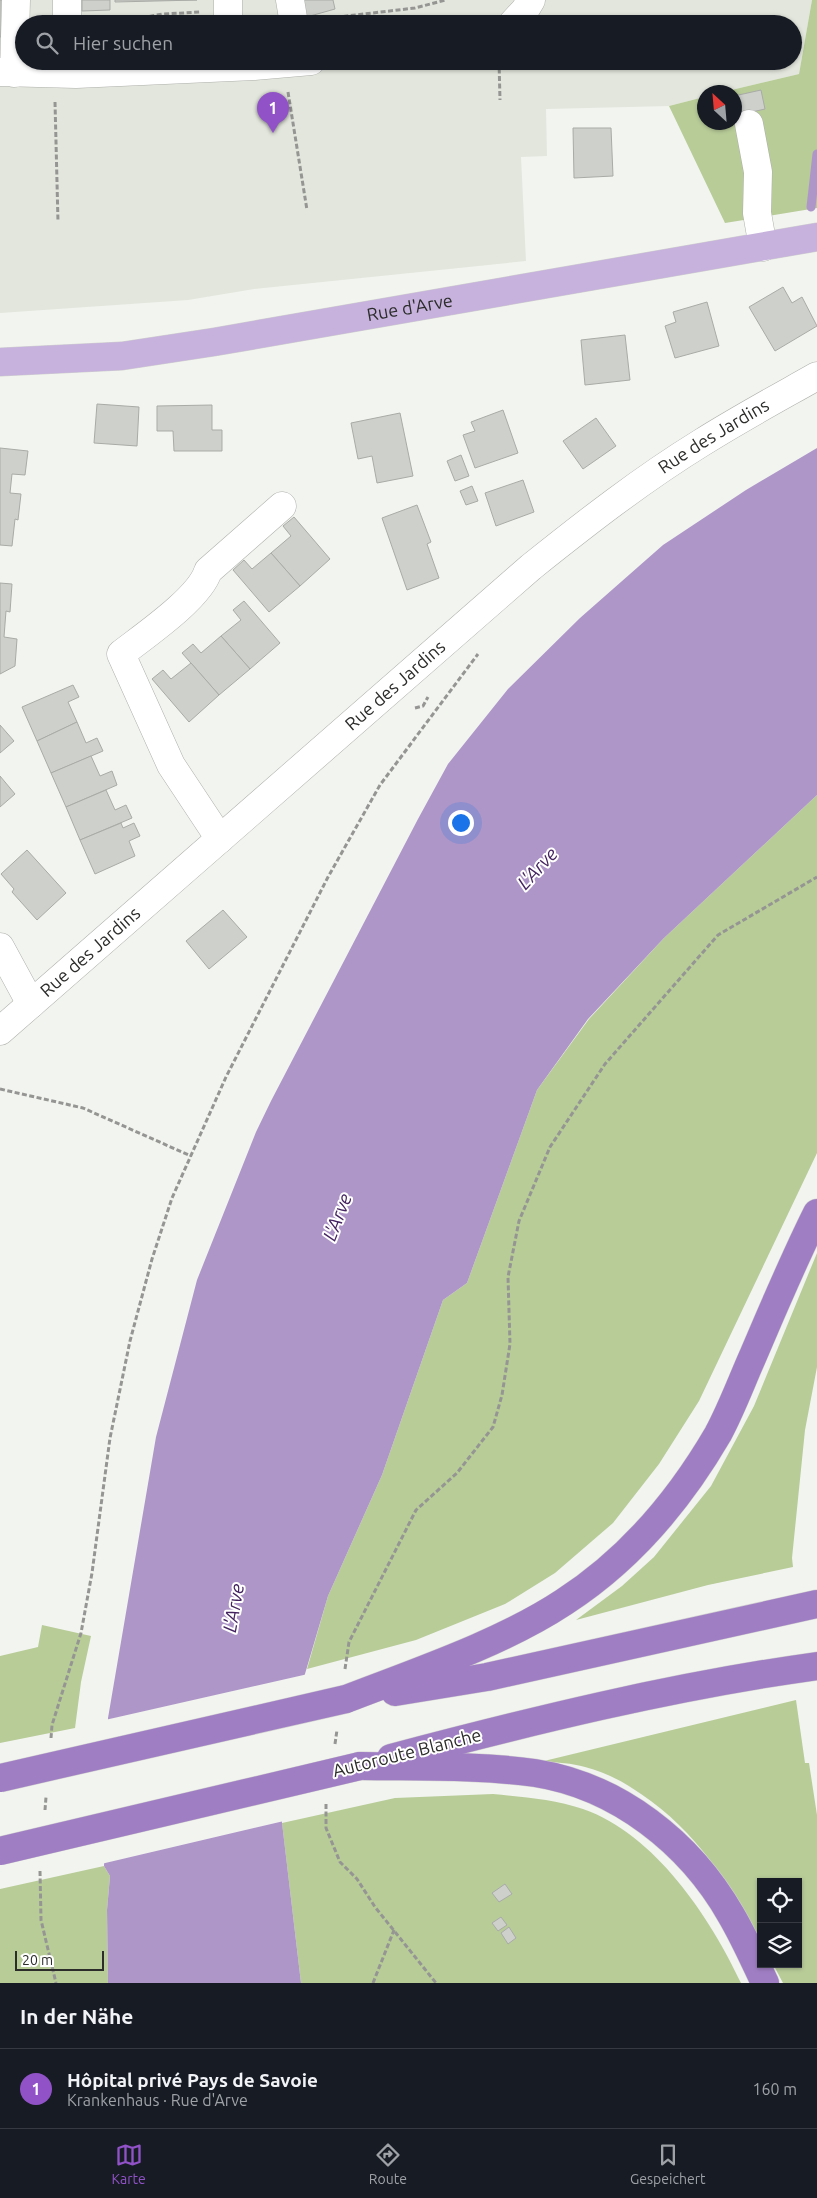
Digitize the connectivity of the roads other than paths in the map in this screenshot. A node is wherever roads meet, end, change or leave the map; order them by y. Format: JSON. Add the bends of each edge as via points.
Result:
{"nodes":[{"id":1,"x":16,"y":0,"type":"edge"},
{"id":2,"x":67,"y":0,"type":"edge"},
{"id":3,"x":228,"y":0,"type":"edge"},
{"id":4,"x":290,"y":0,"type":"edge"},
{"id":5,"x":531,"y":0,"type":"edge"},
{"id":6,"x":67,"y":15,"type":"edge"},
{"id":7,"x":228,"y":15,"type":"edge"},
{"id":8,"x":292,"y":15,"type":"edge"},
{"id":9,"x":520,"y":15,"type":"edge"},
{"id":10,"x":64,"y":70,"type":"edge"},
{"id":11,"x":7,"y":72,"type":"edge"},
{"id":12,"x":749,"y":124,"type":"dead end"},
{"id":13,"x":817,"y":237,"type":"edge"},
{"id":14,"x":763,"y":247,"type":"junction"},
{"id":15,"x":0,"y":362,"type":"edge"},
{"id":16,"x":817,"y":376,"type":"edge"},
{"id":17,"x":282,"y":506,"type":"dead end"},
{"id":18,"x":220,"y":839,"type":"junction"},
{"id":19,"x":0,"y":947,"type":"edge"},
{"id":20,"x":31,"y":1004,"type":"junction"},
{"id":21,"x":0,"y":1031,"type":"edge"},
{"id":22,"x":817,"y":1213,"type":"edge"},
{"id":23,"x":817,"y":1604,"type":"edge"},
{"id":24,"x":817,"y":1666,"type":"edge"},
{"id":25,"x":387,"y":1688,"type":"junction"},
{"id":26,"x":373,"y":1764,"type":"junction"},
{"id":27,"x":0,"y":1778,"type":"edge"},
{"id":28,"x":0,"y":1851,"type":"edge"},
{"id":29,"x":765,"y":1983,"type":"edge"}],
"edges":[{"from":1,"to":11,"type":"street"},
{"from":2,"to":6,"type":"street"},
{"from":3,"to":7,"type":"street"},
{"from":4,"to":8,"type":"street"},
{"from":5,"to":9,"type":"street"},
{"from":10,"to":11,"type":"street"},
{"from":12,"to":14,"type":"street","via":[[758,172],[757,213]]},
{"from":13,"to":14,"type":"main road","name":"Rue d'Arve"},
{"from":14,"to":15,"type":"main road","name":"Rue d'Arve","via":[[131,355]]},
{"from":16,"to":18,"type":"street","name":"Rue des Jardins","via":[[700,443],[590,520],[531,567]]},
{"from":17,"to":18,"type":"street","via":[[208,572],[192,596],[121,654],[171,766]]},
{"from":18,"to":20,"type":"street","name":"Rue des Jardins"},
{"from":19,"to":20,"type":"street"},
{"from":20,"to":21,"type":"street","name":"Rue des Jardins"},
{"from":22,"to":25,"type":"highway","via":[[717,1434],[691,1476],[641,1538],[608,1570],[562,1604]]},
{"from":23,"to":25,"type":"highway","via":[[487,1677]]},
{"from":24,"to":26,"type":"highway","name":"Autoroute Blanche","via":[[627,1701],[485,1733]]},
{"from":25,"to":27,"type":"highway","bridge":true},
{"from":26,"to":28,"type":"highway","name":"Autoroute Blanche","bridge":true},
{"from":26,"to":29,"type":"highway","via":[[535,1774],[574,1783],[616,1800],[653,1825],[696,1865],[730,1914]]}]}
